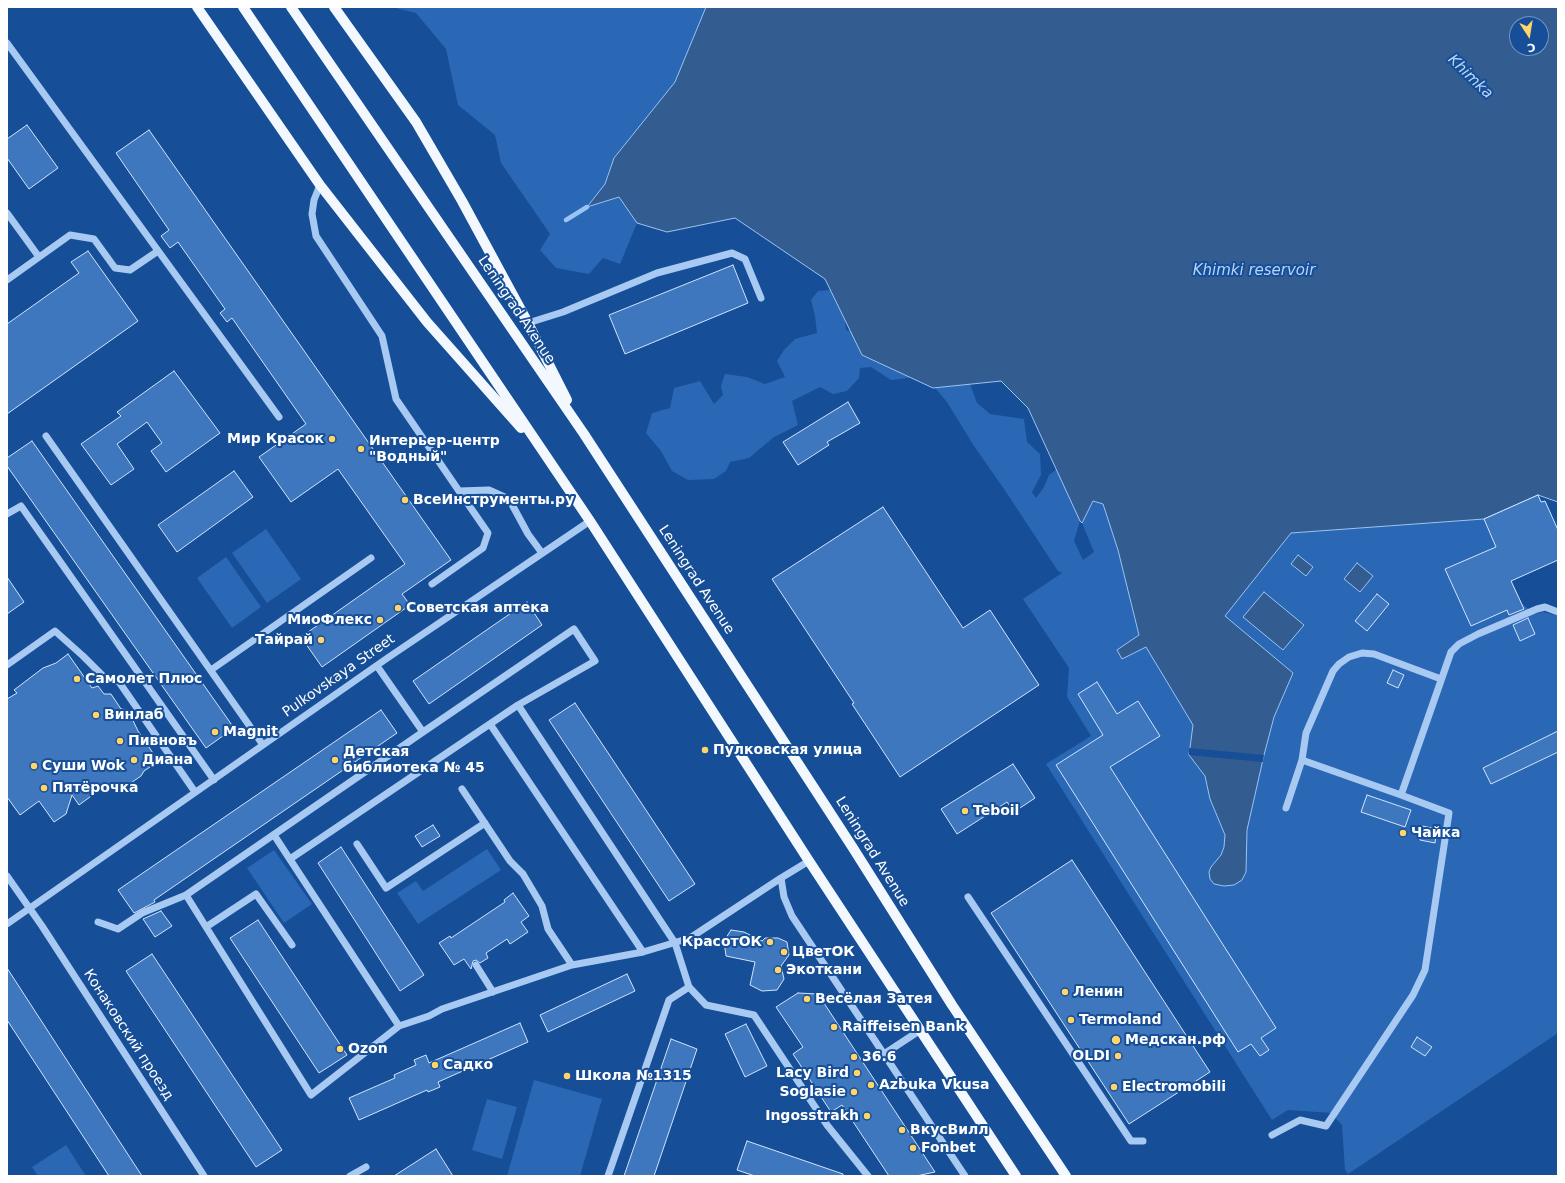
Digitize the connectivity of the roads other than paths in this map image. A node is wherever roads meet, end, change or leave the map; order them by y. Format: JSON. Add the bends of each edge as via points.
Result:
{"nodes":[{"id":1,"x":197,"y":7,"type":"edge"},
{"id":2,"x":243,"y":7,"type":"edge"},
{"id":3,"x":291,"y":7,"type":"edge"},
{"id":4,"x":334,"y":7,"type":"edge"},
{"id":5,"x":7,"y":43,"type":"edge"},
{"id":6,"x":320,"y":185,"type":"junction"},
{"id":7,"x":7,"y":213,"type":"edge"},
{"id":8,"x":158,"y":250,"type":"junction"},
{"id":9,"x":39,"y":257,"type":"junction"},
{"id":10,"x":7,"y":280,"type":"edge"},
{"id":11,"x":761,"y":298,"type":"dead end"},
{"id":12,"x":528,"y":324,"type":"junction"},
{"id":13,"x":278,"y":417,"type":"dead end"},
{"id":14,"x":584,"y":434,"type":"junction"},
{"id":15,"x":46,"y":436,"type":"dead end"},
{"id":16,"x":548,"y":458,"type":"junction"},
{"id":17,"x":459,"y":491,"type":"junction"},
{"id":18,"x":7,"y":514,"type":"edge"},
{"id":19,"x":590,"y":520,"type":"junction"},
{"id":20,"x":542,"y":553,"type":"junction"},
{"id":21,"x":371,"y":558,"type":"dead end"},
{"id":22,"x":432,"y":584,"type":"dead end"},
{"id":23,"x":1558,"y":612,"type":"edge"},
{"id":24,"x":7,"y":665,"type":"edge"},
{"id":25,"x":377,"y":666,"type":"junction"},
{"id":26,"x":211,"y":670,"type":"junction"},
{"id":27,"x":1441,"y":679,"type":"junction"},
{"id":28,"x":518,"y":705,"type":"junction"},
{"id":29,"x":490,"y":724,"type":"junction"},
{"id":30,"x":423,"y":732,"type":"junction"},
{"id":31,"x":263,"y":745,"type":"junction"},
{"id":32,"x":1302,"y":760,"type":"junction"},
{"id":33,"x":214,"y":780,"type":"junction"},
{"id":34,"x":462,"y":789,"type":"dead end"},
{"id":35,"x":195,"y":792,"type":"junction"},
{"id":36,"x":1401,"y":795,"type":"junction"},
{"id":37,"x":1286,"y":808,"type":"dead end"},
{"id":38,"x":485,"y":823,"type":"junction"},
{"id":39,"x":274,"y":835,"type":"junction"},
{"id":40,"x":357,"y":844,"type":"dead end"},
{"id":41,"x":290,"y":859,"type":"junction"},
{"id":42,"x":809,"y":861,"type":"junction"},
{"id":43,"x":7,"y":876,"type":"edge"},
{"id":44,"x":780,"y":878,"type":"junction"},
{"id":45,"x":186,"y":895,"type":"junction"},
{"id":46,"x":968,"y":898,"type":"dead end"},
{"id":47,"x":30,"y":908,"type":"junction"},
{"id":48,"x":98,"y":922,"type":"dead end"},
{"id":49,"x":7,"y":924,"type":"edge"},
{"id":50,"x":206,"y":927,"type":"junction"},
{"id":51,"x":675,"y":943,"type":"junction"},
{"id":52,"x":292,"y":945,"type":"dead end"},
{"id":53,"x":643,"y":952,"type":"junction"},
{"id":54,"x":476,"y":965,"type":"dead end"},
{"id":55,"x":572,"y":965,"type":"junction"},
{"id":56,"x":689,"y":986,"type":"junction"},
{"id":57,"x":493,"y":992,"type":"junction"},
{"id":58,"x":399,"y":1026,"type":"junction"},
{"id":59,"x":919,"y":1031,"type":"junction"},
{"id":60,"x":884,"y":1054,"type":"junction"},
{"id":61,"x":1272,"y":1135,"type":"dead end"},
{"id":62,"x":1143,"y":1141,"type":"dead end"},
{"id":63,"x":366,"y":1167,"type":"dead end"},
{"id":64,"x":204,"y":1176,"type":"edge"},
{"id":65,"x":350,"y":1176,"type":"edge"},
{"id":66,"x":608,"y":1176,"type":"edge"},
{"id":67,"x":868,"y":1176,"type":"edge"},
{"id":68,"x":965,"y":1176,"type":"edge"},
{"id":69,"x":1016,"y":1176,"type":"edge"},
{"id":70,"x":1066,"y":1176,"type":"edge"}],
"edges":[{"from":1,"to":6,"type":"main road"},
{"from":2,"to":16,"type":"main road"},
{"from":3,"to":14,"type":"main road","name":"Leningrad Avenue"},
{"from":4,"to":12,"type":"main road","via":[[416,122]]},
{"from":5,"to":8,"type":"street"},
{"from":6,"to":16,"type":"main road","via":[[427,322]]},
{"from":6,"to":17,"type":"street","via":[[312,214],[316,236],[382,336],[396,399]]},
{"from":7,"to":9,"type":"street"},
{"from":8,"to":9,"type":"street","via":[[130,270],[114,268],[94,239],[70,235]]},
{"from":8,"to":13,"type":"street"},
{"from":9,"to":10,"type":"street"},
{"from":11,"to":12,"type":"street","via":[[745,259],[732,253],[657,273]]},
{"from":12,"to":14,"type":"main road"},
{"from":14,"to":70,"type":"main road","name":"Leningrad Avenue","via":[[952,1005]]},
{"from":15,"to":26,"type":"street"},
{"from":16,"to":19,"type":"main road"},
{"from":17,"to":20,"type":"street","via":[[489,490],[508,498]]},
{"from":17,"to":22,"type":"street","via":[[488,533],[483,548]]},
{"from":18,"to":33,"type":"street","via":[[21,506]]},
{"from":19,"to":20,"type":"street","name":"Pulkovskaya Street"},
{"from":19,"to":42,"type":"main road"},
{"from":20,"to":25,"type":"street","name":"Pulkovskaya Street"},
{"from":21,"to":26,"type":"street"},
{"from":23,"to":27,"type":"street","via":[[1546,607],[1537,609],[1460,644],[1451,652]]},
{"from":24,"to":35,"type":"street","via":[[55,631],[104,677],[119,682]]},
{"from":25,"to":30,"type":"street"},
{"from":25,"to":31,"type":"street","name":"Pulkovskaya Street"},
{"from":26,"to":31,"type":"street"},
{"from":27,"to":32,"type":"street","via":[[1374,654],[1362,653],[1349,657],[1333,671],[1306,733]]},
{"from":27,"to":36,"type":"street"},
{"from":28,"to":29,"type":"street"},
{"from":28,"to":30,"type":"street","via":[[595,661],[574,629]]},
{"from":28,"to":51,"type":"street"},
{"from":29,"to":41,"type":"street"},
{"from":29,"to":53,"type":"street"},
{"from":30,"to":39,"type":"street"},
{"from":31,"to":33,"type":"street","name":"Pulkovskaya Street"},
{"from":32,"to":36,"type":"street"},
{"from":32,"to":37,"type":"street"},
{"from":33,"to":35,"type":"street","name":"Pulkovskaya Street"},
{"from":34,"to":38,"type":"street"},
{"from":35,"to":47,"type":"street","name":"Pulkovskaya Street"},
{"from":36,"to":61,"type":"street","via":[[1449,813],[1426,970],[1413,995],[1326,1126],[1300,1120]]},
{"from":38,"to":40,"type":"street","via":[[386,888]]},
{"from":38,"to":55,"type":"street","via":[[510,862],[523,874],[542,906],[548,929]]},
{"from":39,"to":41,"type":"street"},
{"from":39,"to":45,"type":"street"},
{"from":41,"to":58,"type":"street"},
{"from":42,"to":44,"type":"street"},
{"from":42,"to":59,"type":"main road"},
{"from":43,"to":47,"type":"street","name":"Конаковский проезд"},
{"from":44,"to":51,"type":"street","via":[[690,938]]},
{"from":44,"to":60,"type":"street","via":[[792,916]]},
{"from":45,"to":48,"type":"street","via":[[142,913],[118,929]]},
{"from":45,"to":50,"type":"street"},
{"from":46,"to":62,"type":"street","via":[[1130,1141]]},
{"from":47,"to":49,"type":"street","name":"Pulkovskaya Street"},
{"from":47,"to":64,"type":"street","name":"Конаковский проезд"},
{"from":50,"to":52,"type":"street","via":[[256,894]]},
{"from":50,"to":58,"type":"street","via":[[311,1095]]},
{"from":51,"to":53,"type":"street"},
{"from":51,"to":56,"type":"street"},
{"from":53,"to":55,"type":"street"},
{"from":54,"to":57,"type":"street"},
{"from":55,"to":57,"type":"street"},
{"from":56,"to":66,"type":"street","via":[[669,1000]]},
{"from":56,"to":67,"type":"street","via":[[706,1005],[754,1014],[827,1125]]},
{"from":57,"to":58,"type":"street"},
{"from":59,"to":60,"type":"street"},
{"from":59,"to":69,"type":"main road"},
{"from":60,"to":68,"type":"street"},
{"from":63,"to":65,"type":"street"}]}
